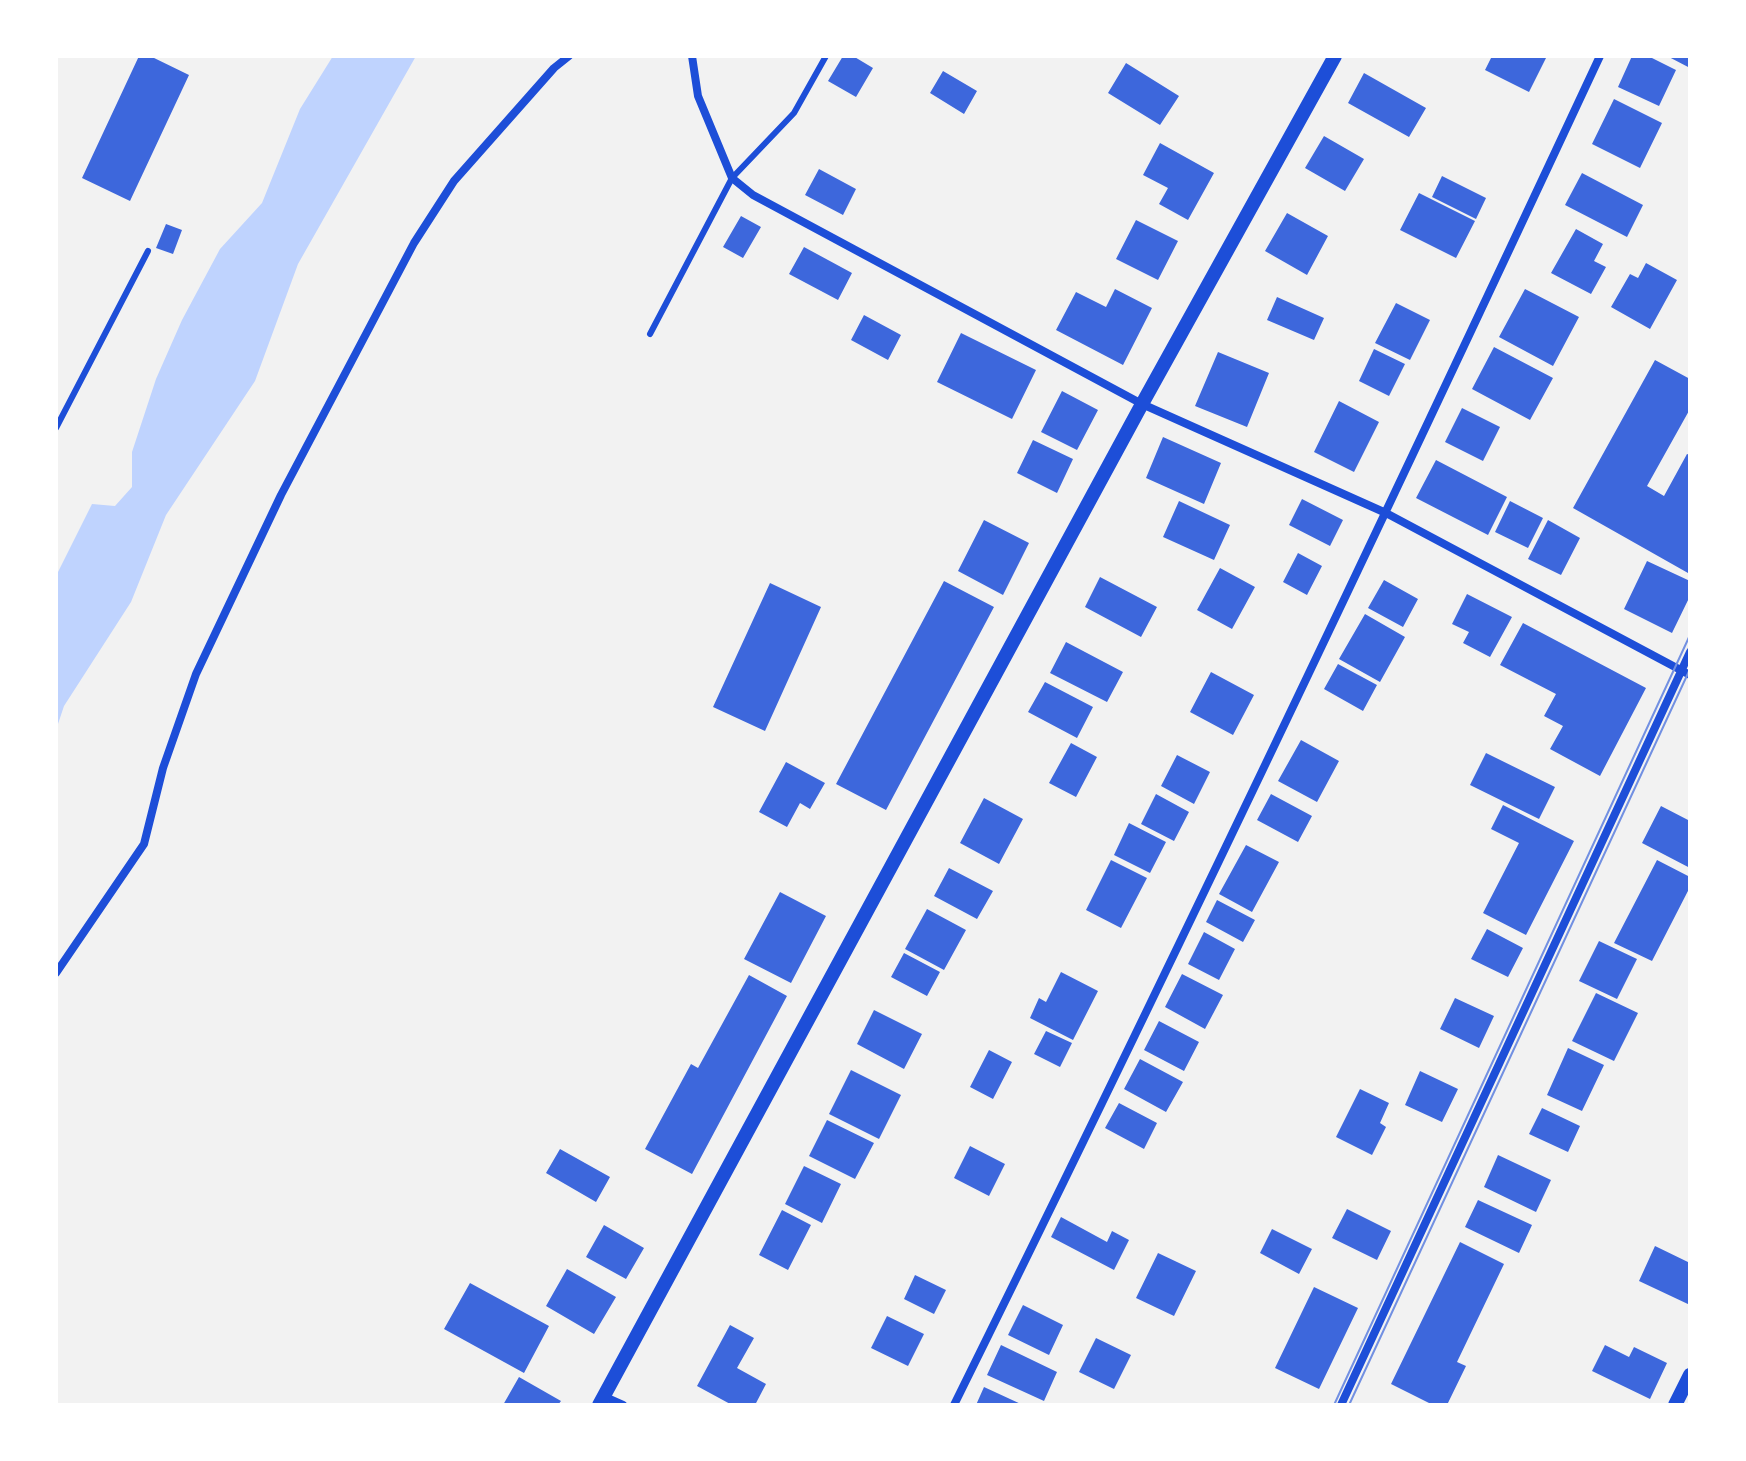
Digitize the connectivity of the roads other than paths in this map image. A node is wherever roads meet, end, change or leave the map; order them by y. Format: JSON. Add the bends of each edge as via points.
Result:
{"nodes":[{"id":1,"x":569,"y":56,"type":"edge"},
{"id":2,"x":692,"y":56,"type":"edge"},
{"id":3,"x":826,"y":56,"type":"edge"},
{"id":4,"x":1335,"y":56,"type":"edge"},
{"id":5,"x":1600,"y":56,"type":"edge"},
{"id":6,"x":732,"y":178,"type":"junction"},
{"id":7,"x":148,"y":251,"type":"dead end"},
{"id":8,"x":650,"y":334,"type":"dead end"},
{"id":9,"x":1142,"y":404,"type":"junction"},
{"id":10,"x":56,"y":428,"type":"edge"},
{"id":11,"x":1386,"y":513,"type":"junction"},
{"id":12,"x":1690,"y":652,"type":"edge"},
{"id":13,"x":1686,"y":673,"type":"edge"},
{"id":14,"x":56,"y":973,"type":"edge"},
{"id":15,"x":1690,"y":1375,"type":"edge"},
{"id":16,"x":602,"y":1401,"type":"edge"},
{"id":17,"x":623,"y":1405,"type":"edge"},
{"id":18,"x":954,"y":1405,"type":"edge"},
{"id":19,"x":1341,"y":1405,"type":"edge"},
{"id":20,"x":1675,"y":1405,"type":"edge"}],
"edges":[{"from":1,"to":14,"type":"street","via":[[454,181],[414,243],[281,495],[196,674],[163,768],[144,844]]},
{"from":2,"to":6,"type":"street","via":[[698,96]]},
{"from":3,"to":6,"type":"lane","via":[[794,113]]},
{"from":4,"to":9,"type":"street"},
{"from":5,"to":11,"type":"street"},
{"from":6,"to":8,"type":"lane"},
{"from":6,"to":9,"type":"street","via":[[753,195]]},
{"from":7,"to":10,"type":"lane"},
{"from":9,"to":11,"type":"street"},
{"from":9,"to":16,"type":"street"},
{"from":11,"to":13,"type":"street"},
{"from":11,"to":18,"type":"street"},
{"from":12,"to":13,"type":"street"},
{"from":13,"to":19,"type":"street"},
{"from":15,"to":20,"type":"street"},
{"from":16,"to":17,"type":"street"}]}
